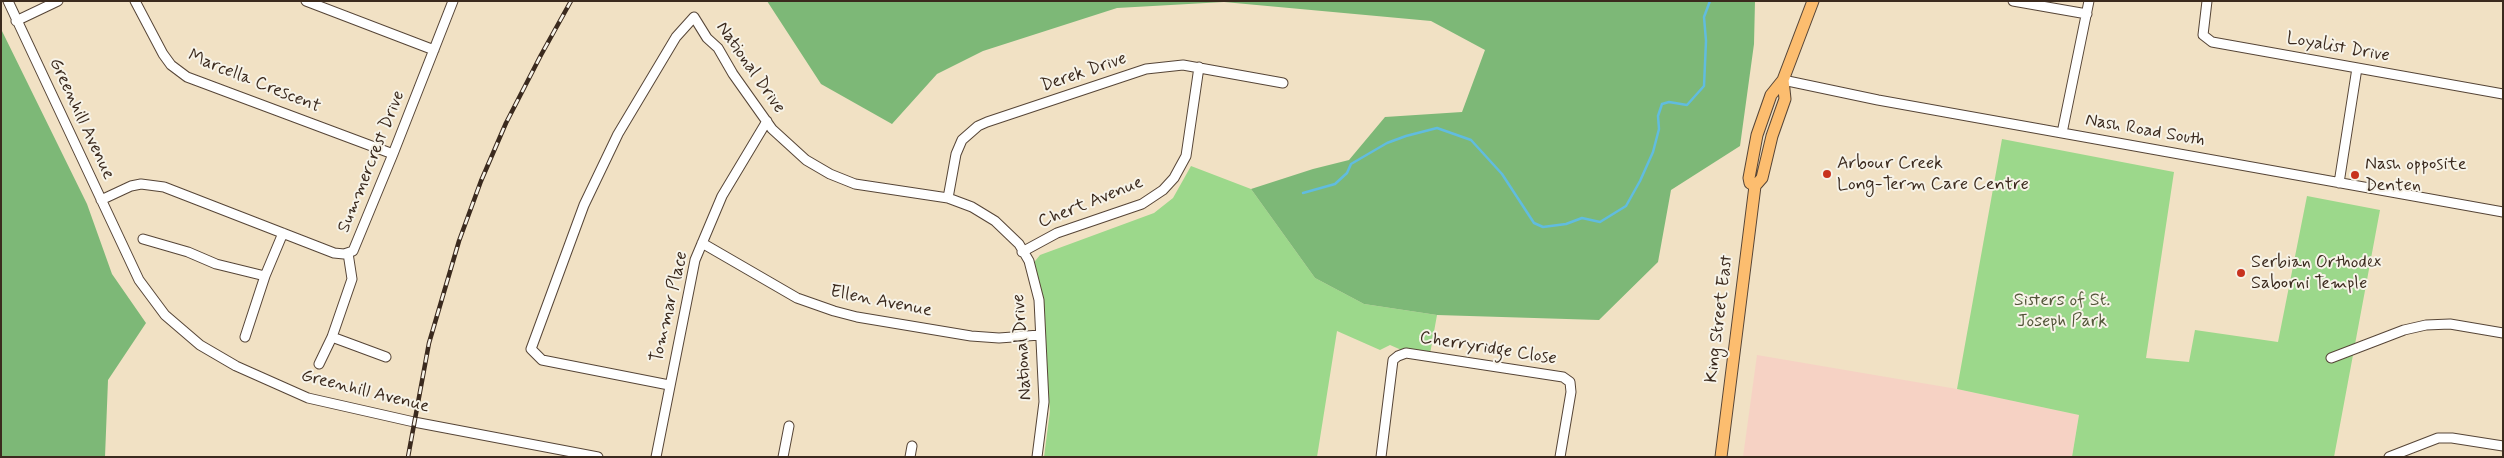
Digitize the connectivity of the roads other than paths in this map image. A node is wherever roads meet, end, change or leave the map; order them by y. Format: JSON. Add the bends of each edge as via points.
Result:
{"nodes":[{"id":1,"x":8,"y":1,"type":"edge"},
{"id":2,"x":58,"y":1,"type":"edge"},
{"id":3,"x":135,"y":1,"type":"edge"},
{"id":4,"x":306,"y":1,"type":"edge"},
{"id":5,"x":453,"y":1,"type":"edge"},
{"id":6,"x":1813,"y":1,"type":"edge"},
{"id":7,"x":2013,"y":1,"type":"edge"},
{"id":8,"x":2089,"y":1,"type":"edge"},
{"id":9,"x":2206,"y":1,"type":"edge"},
{"id":10,"x":2087,"y":14,"type":"junction"},
{"id":11,"x":16,"y":21,"type":"junction"},
{"id":12,"x":434,"y":50,"type":"junction"},
{"id":13,"x":1198,"y":67,"type":"junction"},
{"id":14,"x":2357,"y":68,"type":"junction"},
{"id":15,"x":1783,"y":80,"type":"junction"},
{"id":16,"x":1282,"y":83,"type":"dead end"},
{"id":17,"x":2503,"y":94,"type":"edge"},
{"id":18,"x":767,"y":121,"type":"junction"},
{"id":19,"x":2062,"y":133,"type":"junction"},
{"id":20,"x":394,"y":154,"type":"junction"},
{"id":21,"x":2339,"y":183,"type":"junction"},
{"id":22,"x":948,"y":198,"type":"junction"},
{"id":23,"x":101,"y":200,"type":"junction"},
{"id":24,"x":2503,"y":212,"type":"edge"},
{"id":25,"x":283,"y":233,"type":"junction"},
{"id":26,"x":143,"y":239,"type":"dead end"},
{"id":27,"x":702,"y":243,"type":"junction"},
{"id":28,"x":1022,"y":252,"type":"junction"},
{"id":29,"x":348,"y":253,"type":"junction"},
{"id":30,"x":265,"y":276,"type":"junction"},
{"id":31,"x":2503,"y":333,"type":"edge"},
{"id":32,"x":1040,"y":335,"type":"junction"},
{"id":33,"x":245,"y":337,"type":"dead end"},
{"id":34,"x":332,"y":338,"type":"junction"},
{"id":35,"x":386,"y":357,"type":"dead end"},
{"id":36,"x":2331,"y":358,"type":"dead end"},
{"id":37,"x":319,"y":364,"type":"dead end"},
{"id":38,"x":669,"y":385,"type":"junction"},
{"id":39,"x":789,"y":426,"type":"dead end"},
{"id":40,"x":912,"y":446,"type":"dead end"},
{"id":41,"x":2503,"y":446,"type":"edge"},
{"id":42,"x":598,"y":457,"type":"edge"},
{"id":43,"x":656,"y":457,"type":"edge"},
{"id":44,"x":783,"y":457,"type":"edge"},
{"id":45,"x":910,"y":457,"type":"edge"},
{"id":46,"x":1037,"y":457,"type":"edge"},
{"id":47,"x":1381,"y":457,"type":"edge"},
{"id":48,"x":1560,"y":457,"type":"edge"},
{"id":49,"x":1721,"y":457,"type":"edge"},
{"id":50,"x":2389,"y":457,"type":"edge"}],
"edges":[{"from":1,"to":11,"type":"street","name":"Greenhill Avenue"},
{"from":2,"to":11,"type":"street"},
{"from":3,"to":20,"type":"street","name":"Marcella Crescent","via":[[162,54],[188,77]]},
{"from":4,"to":12,"type":"street"},
{"from":5,"to":12,"type":"street","name":"Summercrest Drive"},
{"from":6,"to":15,"type":"main road","name":"King Street East"},
{"from":7,"to":10,"type":"street"},
{"from":8,"to":10,"type":"street"},
{"from":9,"to":14,"type":"street","name":"Loyalist Drive","via":[[2203,35],[2212,42]]},
{"from":10,"to":19,"type":"street"},
{"from":11,"to":23,"type":"street","name":"Greenhill Avenue"},
{"from":12,"to":20,"type":"street","name":"Summercrest Drive"},
{"from":13,"to":16,"type":"street","name":"Derek Drive"},
{"from":13,"to":22,"type":"street","name":"Derek Drive","via":[[1183,65],[1146,69],[978,126],[962,140],[956,154]]},
{"from":13,"to":28,"type":"street","name":"Chert Avenue","via":[[1186,156],[1163,190],[1142,204],[1057,233]]},
{"from":14,"to":17,"type":"street","name":"Loyalist Drive"},
{"from":14,"to":21,"type":"street"},
{"from":15,"to":19,"type":"street","name":"Nash Road South"},
{"from":15,"to":49,"type":"main road","name":"King Street East","via":[[1771,95],[1757,135],[1750,178],[1750,183],[1755,186]]},
{"from":18,"to":22,"type":"street","name":"National Drive","via":[[798,154],[830,174],[872,188]]},
{"from":18,"to":27,"type":"street","name":"Tommar Place","via":[[722,196]]},
{"from":18,"to":38,"type":"street","name":"National Drive","via":[[694,17],[676,37],[618,134],[584,205],[531,349],[542,360]]},
{"from":19,"to":21,"type":"street","name":"Nash Road South"},
{"from":20,"to":29,"type":"street","name":"Summercrest Drive","via":[[356,246]]},
{"from":21,"to":24,"type":"street","name":"Nash Road South"},
{"from":22,"to":28,"type":"street","name":"National Drive","via":[[987,215],[1014,238]]},
{"from":23,"to":25,"type":"street","name":"Summercrest Drive","via":[[131,186],[164,187]]},
{"from":23,"to":42,"type":"street","name":"Greenhill Avenue","via":[[139,280],[165,315],[200,345],[236,366],[308,398]]},
{"from":25,"to":29,"type":"street","name":"Summercrest Drive","via":[[337,254]]},
{"from":25,"to":30,"type":"street"},
{"from":26,"to":30,"type":"street","via":[[216,264]]},
{"from":27,"to":32,"type":"street","name":"Ellen Avenue","via":[[797,298],[834,311],[971,336]]},
{"from":27,"to":38,"type":"street","name":"Tommar Place","via":[[692,270]]},
{"from":28,"to":32,"type":"street","name":"National Drive","via":[[1029,261],[1035,280]]},
{"from":29,"to":34,"type":"street","via":[[352,279]]},
{"from":30,"to":33,"type":"street"},
{"from":31,"to":36,"type":"street","via":[[2450,324],[2426,325]]},
{"from":32,"to":46,"type":"street","name":"National Drive","via":[[1044,402]]},
{"from":34,"to":35,"type":"street"},
{"from":34,"to":37,"type":"street"},
{"from":38,"to":43,"type":"street","name":"Tommar Place"},
{"from":39,"to":44,"type":"street"},
{"from":40,"to":45,"type":"street"},
{"from":41,"to":50,"type":"street","via":[[2438,438]]},
{"from":47,"to":48,"type":"street","name":"Cherryridge Close","via":[[1393,360],[1406,353],[1563,377],[1570,382],[1572,392]]}]}
